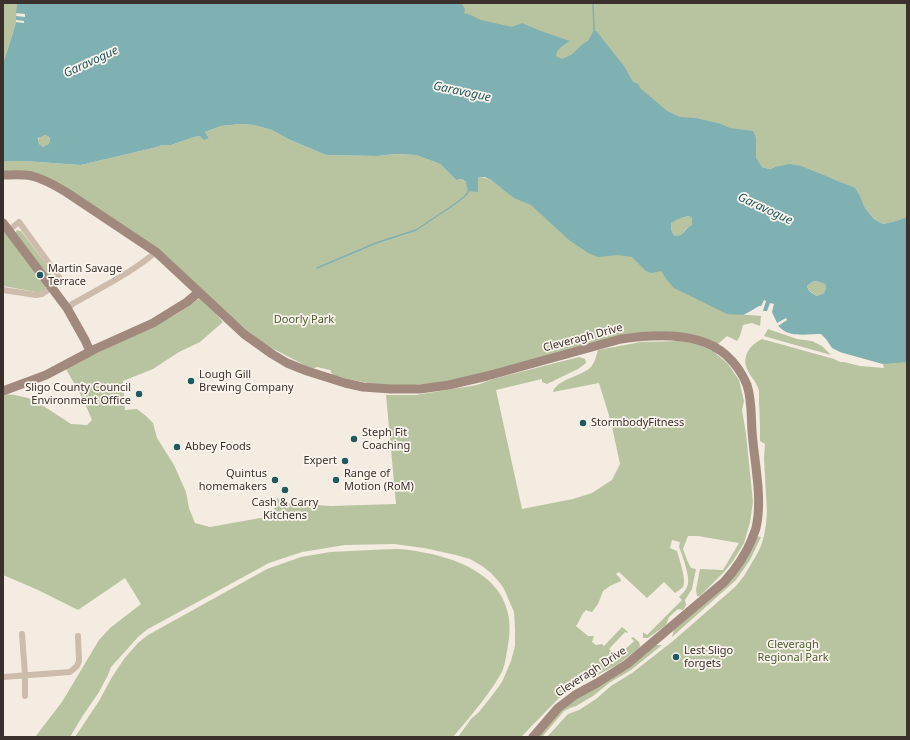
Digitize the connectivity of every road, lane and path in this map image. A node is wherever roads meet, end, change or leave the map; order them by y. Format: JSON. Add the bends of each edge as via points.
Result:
{"nodes":[{"id":1,"x":3,"y":175,"type":"edge"},
{"id":2,"x":6,"y":226,"type":"edge"},
{"id":3,"x":156,"y":252,"type":"junction"},
{"id":4,"x":50,"y":286,"type":"junction"},
{"id":5,"x":3,"y":290,"type":"edge"},
{"id":6,"x":199,"y":292,"type":"junction"},
{"id":7,"x":67,"y":308,"type":"junction"},
{"id":8,"x":90,"y":351,"type":"junction"},
{"id":9,"x":3,"y":391,"type":"edge"},
{"id":10,"x":22,"y":634,"type":"dead end"},
{"id":11,"x":78,"y":636,"type":"dead end"},
{"id":12,"x":25,"y":675,"type":"junction"},
{"id":13,"x":3,"y":676,"type":"edge"},
{"id":14,"x":25,"y":696,"type":"dead end"},
{"id":15,"x":533,"y":737,"type":"edge"}],
"edges":[{"from":1,"to":3,"type":"street","via":[[32,176],[53,185]]},
{"from":2,"to":4,"type":"street"},
{"from":3,"to":6,"type":"street"},
{"from":3,"to":7,"type":"street","via":[[126,274]]},
{"from":4,"to":5,"type":"street","via":[[42,294],[36,295]]},
{"from":4,"to":7,"type":"street"},
{"from":6,"to":8,"type":"street","via":[[153,323]]},
{"from":6,"to":15,"type":"street","name":"Cleveragh Drive","via":[[244,334],[287,363],[363,387],[420,389],[449,385],[621,339],[639,337],[665,336],[699,340],[718,349],[734,364],[749,394],[758,498],[756,528],[742,559],[724,582],[627,664],[558,708]]},
{"from":7,"to":8,"type":"street"},
{"from":8,"to":9,"type":"street","via":[[46,375]]},
{"from":10,"to":12,"type":"street"},
{"from":11,"to":12,"type":"street","via":[[79,661],[70,672]]},
{"from":12,"to":13,"type":"street"},
{"from":12,"to":14,"type":"street"}]}
